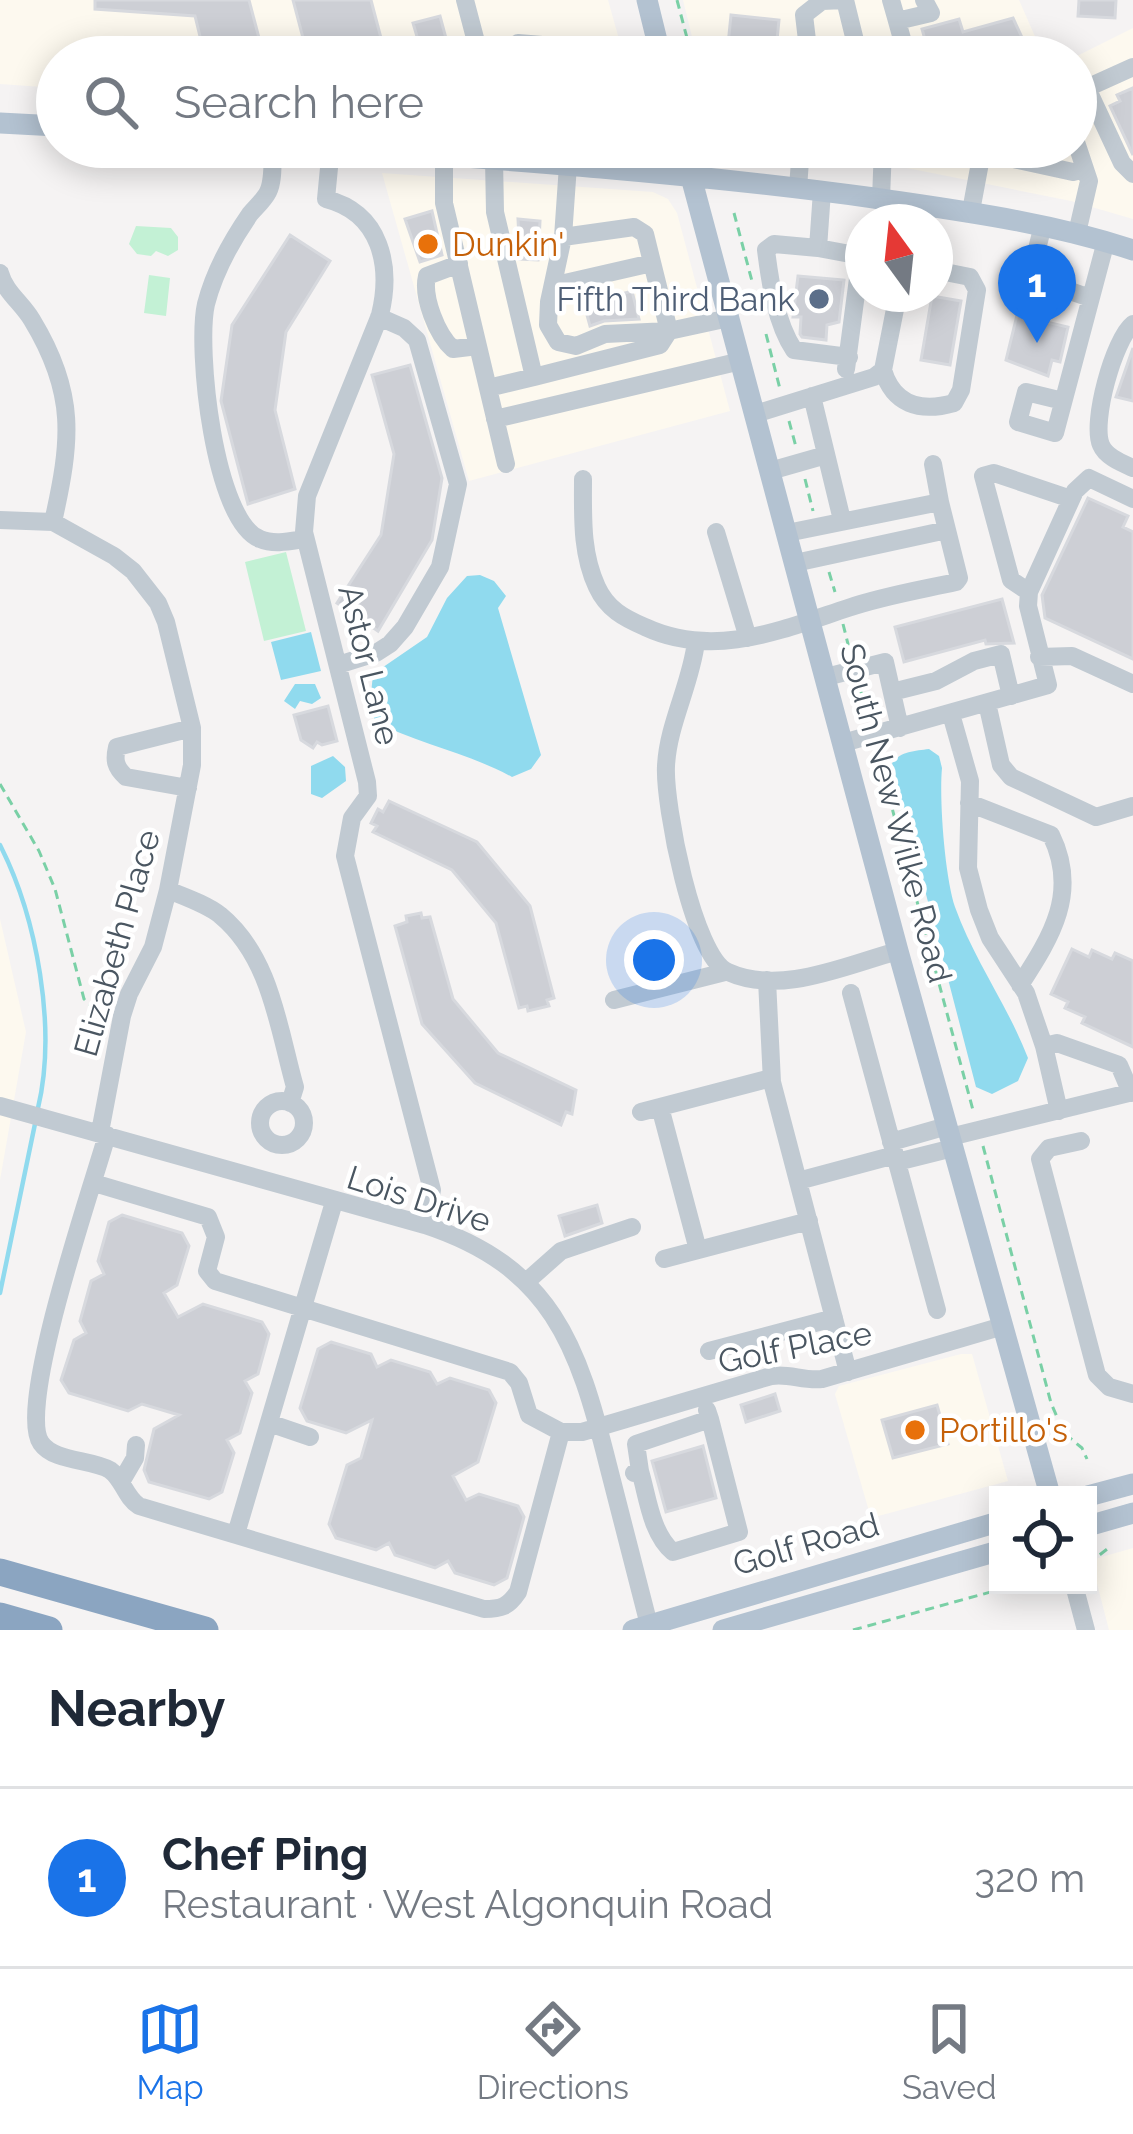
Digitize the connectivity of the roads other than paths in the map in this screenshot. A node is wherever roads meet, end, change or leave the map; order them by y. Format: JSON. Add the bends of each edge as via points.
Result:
{"nodes":[{"id":1,"x":465,"y":0,"type":"edge"},
{"id":2,"x":647,"y":0,"type":"edge"},
{"id":3,"x":844,"y":0,"type":"edge"},
{"id":4,"x":891,"y":0,"type":"edge"},
{"id":5,"x":924,"y":0,"type":"edge"},
{"id":6,"x":897,"y":21,"type":"junction"},
{"id":7,"x":474,"y":36,"type":"edge"},
{"id":8,"x":656,"y":36,"type":"edge"},
{"id":9,"x":806,"y":36,"type":"edge"},
{"id":10,"x":854,"y":36,"type":"edge"},
{"id":11,"x":901,"y":36,"type":"edge"},
{"id":12,"x":1133,"y":67,"type":"edge"},
{"id":13,"x":1097,"y":83,"type":"edge"},
{"id":14,"x":1097,"y":117,"type":"edge"},
{"id":15,"x":0,"y":123,"type":"edge"},
{"id":16,"x":36,"y":125,"type":"edge"},
{"id":17,"x":270,"y":168,"type":"edge"},
{"id":18,"x":328,"y":168,"type":"edge"},
{"id":19,"x":444,"y":168,"type":"edge"},
{"id":20,"x":494,"y":168,"type":"edge"},
{"id":21,"x":568,"y":168,"type":"edge"},
{"id":22,"x":659,"y":168,"type":"edge"},
{"id":23,"x":688,"y":168,"type":"edge"},
{"id":24,"x":799,"y":168,"type":"edge"},
{"id":25,"x":887,"y":168,"type":"edge"},
{"id":26,"x":979,"y":168,"type":"edge"},
{"id":27,"x":1057,"y":168,"type":"edge"},
{"id":28,"x":1085,"y":169,"type":"joint"},
{"id":29,"x":1132,"y":170,"type":"edge"},
{"id":30,"x":689,"y":174,"type":"junction"},
{"id":31,"x":798,"y":188,"type":"junction"},
{"id":32,"x":822,"y":191,"type":"junction"},
{"id":33,"x":878,"y":204,"type":"edge"},
{"id":34,"x":894,"y":204,"type":"edge"},
{"id":35,"x":953,"y":210,"type":"edge"},
{"id":36,"x":971,"y":211,"type":"junction"},
{"id":37,"x":1042,"y":225,"type":"junction"},
{"id":38,"x":1077,"y":232,"type":"junction"},
{"id":39,"x":563,"y":237,"type":"junction"},
{"id":40,"x":1106,"y":241,"type":"junction"},
{"id":41,"x":818,"y":248,"type":"junction"},
{"id":42,"x":1133,"y":250,"type":"edge"},
{"id":43,"x":652,"y":263,"type":"junction"},
{"id":44,"x":458,"y":264,"type":"junction"},
{"id":45,"x":953,"y":274,"type":"edge"},
{"id":46,"x":1,"y":281,"type":"edge"},
{"id":47,"x":556,"y":285,"type":"junction"},
{"id":48,"x":1090,"y":298,"type":"junction"},
{"id":49,"x":894,"y":312,"type":"edge"},
{"id":50,"x":379,"y":317,"type":"junction"},
{"id":51,"x":729,"y":318,"type":"junction"},
{"id":52,"x":1133,"y":324,"type":"edge"},
{"id":53,"x":669,"y":331,"type":"junction"},
{"id":54,"x":478,"y":346,"type":"junction"},
{"id":55,"x":849,"y":357,"type":"junction"},
{"id":56,"x":741,"y":361,"type":"junction"},
{"id":57,"x":883,"y":370,"type":"junction"},
{"id":58,"x":534,"y":377,"type":"junction"},
{"id":59,"x":847,"y":385,"type":"junction"},
{"id":60,"x":488,"y":388,"type":"junction"},
{"id":61,"x":812,"y":396,"type":"junction"},
{"id":62,"x":1063,"y":401,"type":"dead end"},
{"id":63,"x":755,"y":414,"type":"junction"},
{"id":64,"x":495,"y":419,"type":"junction"},
{"id":65,"x":826,"y":455,"type":"junction"},
{"id":66,"x":506,"y":464,"type":"dead end"},
{"id":67,"x":933,"y":464,"type":"dead end"},
{"id":68,"x":1133,"y":468,"type":"edge"},
{"id":69,"x":770,"y":471,"type":"junction"},
{"id":70,"x":583,"y":479,"type":"dead end"},
{"id":71,"x":1131,"y":492,"type":"edge"},
{"id":72,"x":1071,"y":500,"type":"junction"},
{"id":73,"x":940,"y":502,"type":"junction"},
{"id":74,"x":0,"y":520,"type":"edge"},
{"id":75,"x":842,"y":520,"type":"junction"},
{"id":76,"x":53,"y":522,"type":"junction"},
{"id":77,"x":946,"y":530,"type":"junction"},
{"id":78,"x":716,"y":532,"type":"dead end"},
{"id":79,"x":787,"y":533,"type":"junction"},
{"id":80,"x":305,"y":539,"type":"junction"},
{"id":81,"x":795,"y":563,"type":"junction"},
{"id":82,"x":1029,"y":592,"type":"junction"},
{"id":83,"x":811,"y":622,"type":"junction"},
{"id":84,"x":748,"y":638,"type":"junction"},
{"id":85,"x":696,"y":642,"type":"junction"},
{"id":86,"x":1039,"y":657,"type":"junction"},
{"id":87,"x":338,"y":664,"type":"junction"},
{"id":88,"x":826,"y":677,"type":"junction"},
{"id":89,"x":1133,"y":684,"type":"edge"},
{"id":90,"x":892,"y":692,"type":"junction"},
{"id":91,"x":1011,"y":696,"type":"junction"},
{"id":92,"x":987,"y":704,"type":"junction"},
{"id":93,"x":952,"y":714,"type":"junction"},
{"id":94,"x":192,"y":728,"type":"junction"},
{"id":95,"x":900,"y":728,"type":"junction"},
{"id":96,"x":843,"y":743,"type":"junction"},
{"id":97,"x":188,"y":788,"type":"junction"},
{"id":98,"x":969,"y":802,"type":"junction"},
{"id":99,"x":1133,"y":806,"type":"edge"},
{"id":100,"x":168,"y":890,"type":"junction"},
{"id":101,"x":898,"y":951,"type":"junction"},
{"id":102,"x":725,"y":971,"type":"junction"},
{"id":103,"x":767,"y":980,"type":"junction"},
{"id":104,"x":1020,"y":985,"type":"junction"},
{"id":105,"x":851,"y":993,"type":"dead end"},
{"id":106,"x":614,"y":1000,"type":"dead end"},
{"id":107,"x":1044,"y":1046,"type":"junction"},
{"id":108,"x":771,"y":1078,"type":"junction"},
{"id":109,"x":1132,"y":1093,"type":"edge"},
{"id":110,"x":290,"y":1102,"type":"dead end"},
{"id":111,"x":7,"y":1107,"type":"edge"},
{"id":112,"x":1059,"y":1111,"type":"junction"},
{"id":113,"x":104,"y":1134,"type":"junction"},
{"id":114,"x":950,"y":1137,"type":"junction"},
{"id":115,"x":1081,"y":1141,"type":"dead end"},
{"id":116,"x":894,"y":1153,"type":"junction"},
{"id":117,"x":798,"y":1181,"type":"junction"},
{"id":118,"x":94,"y":1183,"type":"junction"},
{"id":119,"x":334,"y":1202,"type":"junction"},
{"id":120,"x":808,"y":1221,"type":"junction"},
{"id":121,"x":425,"y":1226,"type":"junction"},
{"id":122,"x":632,"y":1227,"type":"dead end"},
{"id":123,"x":698,"y":1250,"type":"junction"},
{"id":124,"x":664,"y":1259,"type":"dead end"},
{"id":125,"x":526,"y":1282,"type":"junction"},
{"id":126,"x":302,"y":1308,"type":"junction"},
{"id":127,"x":937,"y":1310,"type":"dead end"},
{"id":128,"x":834,"y":1318,"type":"junction"},
{"id":129,"x":1003,"y":1326,"type":"junction"},
{"id":130,"x":710,"y":1352,"type":"dead end"},
{"id":131,"x":848,"y":1372,"type":"junction"},
{"id":132,"x":1133,"y":1394,"type":"edge"},
{"id":133,"x":703,"y":1396,"type":"junction"},
{"id":134,"x":710,"y":1419,"type":"junction"},
{"id":135,"x":269,"y":1423,"type":"junction"},
{"id":136,"x":599,"y":1428,"type":"junction"},
{"id":137,"x":561,"y":1432,"type":"junction"},
{"id":138,"x":310,"y":1437,"type":"dead end"},
{"id":139,"x":136,"y":1445,"type":"dead end"},
{"id":140,"x":640,"y":1471,"type":"junction"},
{"id":141,"x":612,"y":1479,"type":"junction"},
{"id":142,"x":121,"y":1482,"type":"junction"},
{"id":143,"x":1133,"y":1484,"type":"edge"},
{"id":144,"x":1047,"y":1486,"type":"edge"},
{"id":145,"x":1097,"y":1494,"type":"edge"},
{"id":146,"x":1133,"y":1513,"type":"edge"},
{"id":147,"x":1097,"y":1523,"type":"edge"},
{"id":148,"x":989,"y":1525,"type":"edge"},
{"id":149,"x":236,"y":1534,"type":"junction"},
{"id":150,"x":989,"y":1554,"type":"edge"},
{"id":151,"x":9,"y":1575,"type":"edge"},
{"id":152,"x":1076,"y":1594,"type":"edge"},
{"id":153,"x":4,"y":1617,"type":"edge"},
{"id":154,"x":641,"y":1628,"type":"edge"},
{"id":155,"x":49,"y":1630,"type":"edge"},
{"id":156,"x":205,"y":1630,"type":"edge"},
{"id":157,"x":723,"y":1630,"type":"edge"},
{"id":158,"x":1086,"y":1630,"type":"edge"}],
"edges":[{"from":1,"to":7,"type":"street"},
{"from":2,"to":8,"type":"main road"},
{"from":3,"to":9,"type":"street","via":[[804,15]]},
{"from":3,"to":10,"type":"street"},
{"from":4,"to":6,"type":"street"},
{"from":5,"to":6,"type":"street","via":[[931,14]]},
{"from":6,"to":11,"type":"street"},
{"from":12,"to":13,"type":"street"},
{"from":14,"to":29,"type":"street"},
{"from":15,"to":16,"type":"main road"},
{"from":17,"to":80,"type":"street","via":[[267,195],[231,244],[205,307],[204,373],[230,500],[244,525],[257,538]]},
{"from":18,"to":50,"type":"street","name":"Astor Lane","via":[[326,199],[367,219],[382,253],[388,284]]},
{"from":19,"to":44,"type":"street"},
{"from":20,"to":58,"type":"street","via":[[495,212]]},
{"from":21,"to":39,"type":"street"},
{"from":22,"to":30,"type":"main road"},
{"from":23,"to":30,"type":"main road","name":"South New Wilke Road"},
{"from":24,"to":31,"type":"street"},
{"from":25,"to":34,"type":"street"},
{"from":26,"to":36,"type":"street"},
{"from":27,"to":28,"type":"street"},
{"from":28,"to":38,"type":"street"},
{"from":30,"to":31,"type":"main road"},
{"from":30,"to":51,"type":"main road","name":"South New Wilke Road"},
{"from":31,"to":32,"type":"main road"},
{"from":32,"to":33,"type":"main road"},
{"from":32,"to":41,"type":"street"},
{"from":35,"to":36,"type":"main road"},
{"from":36,"to":37,"type":"main road"},
{"from":37,"to":38,"type":"main road"},
{"from":37,"to":48,"type":"street","via":[[1030,278]]},
{"from":38,"to":40,"type":"main road"},
{"from":39,"to":43,"type":"street","via":[[634,227],[645,234]]},
{"from":39,"to":47,"type":"street"},
{"from":40,"to":42,"type":"main road"},
{"from":40,"to":48,"type":"street"},
{"from":41,"to":55,"type":"street","via":[[861,256]]},
{"from":41,"to":55,"type":"street","via":[[766,250],[784,335],[794,350]]},
{"from":43,"to":47,"type":"street"},
{"from":43,"to":53,"type":"street"},
{"from":44,"to":54,"type":"street"},
{"from":44,"to":54,"type":"street","via":[[427,276],[427,296],[446,343],[454,350]]},
{"from":45,"to":57,"type":"street","via":[[970,277],[977,290],[954,404],[906,403],[889,391]]},
{"from":46,"to":76,"type":"street","via":[[53,359],[66,405],[69,444]]},
{"from":47,"to":53,"type":"street","via":[[548,325],[558,342]]},
{"from":48,"to":62,"type":"street"},
{"from":49,"to":57,"type":"street"},
{"from":50,"to":80,"type":"street","name":"Astor Lane","via":[[307,496]]},
{"from":50,"to":87,"type":"street","via":[[417,340],[458,484],[440,566],[405,627],[376,653]]},
{"from":51,"to":53,"type":"street"},
{"from":51,"to":56,"type":"main road","name":"South New Wilke Road"},
{"from":52,"to":68,"type":"street","via":[[1114,348],[1099,427],[1101,446]]},
{"from":53,"to":58,"type":"street","via":[[660,345]]},
{"from":54,"to":60,"type":"street"},
{"from":55,"to":59,"type":"street"},
{"from":56,"to":63,"type":"main road","name":"South New Wilke Road"},
{"from":56,"to":64,"type":"street"},
{"from":57,"to":59,"type":"street"},
{"from":58,"to":60,"type":"street"},
{"from":59,"to":61,"type":"street"},
{"from":60,"to":64,"type":"street"},
{"from":61,"to":63,"type":"street"},
{"from":61,"to":65,"type":"street"},
{"from":63,"to":69,"type":"main road","name":"South New Wilke Road"},
{"from":64,"to":66,"type":"street"},
{"from":65,"to":69,"type":"street"},
{"from":65,"to":75,"type":"street"},
{"from":67,"to":73,"type":"street"},
{"from":69,"to":79,"type":"main road","name":"South New Wilke Road"},
{"from":70,"to":85,"type":"street","via":[[584,547],[598,589],[616,614]]},
{"from":71,"to":72,"type":"street","via":[[1088,478]]},
{"from":72,"to":82,"type":"street"},
{"from":72,"to":82,"type":"street","via":[[994,472],[983,476],[1011,580]]},
{"from":73,"to":75,"type":"street"},
{"from":73,"to":77,"type":"street"},
{"from":74,"to":76,"type":"street","name":"Elizabeth Place"},
{"from":75,"to":79,"type":"street"},
{"from":76,"to":94,"type":"street","name":"Elizabeth Place","via":[[114,556],[158,603]]},
{"from":77,"to":81,"type":"street"},
{"from":77,"to":83,"type":"street","via":[[956,582]]},
{"from":78,"to":84,"type":"street"},
{"from":79,"to":81,"type":"main road","name":"South New Wilke Road"},
{"from":80,"to":87,"type":"street","name":"Astor Lane"},
{"from":81,"to":83,"type":"main road","name":"South New Wilke Road"},
{"from":82,"to":86,"type":"street"},
{"from":83,"to":84,"type":"street"},
{"from":83,"to":88,"type":"main road","name":"South New Wilke Road"},
{"from":84,"to":85,"type":"street"},
{"from":85,"to":102,"type":"street","via":[[665,769],[688,898]]},
{"from":86,"to":89,"type":"street","via":[[1072,656]]},
{"from":86,"to":91,"type":"street","via":[[1048,685]]},
{"from":87,"to":121,"type":"street","name":"Astor Lane","via":[[368,796],[352,818],[345,856],[432,1190]]},
{"from":88,"to":90,"type":"street","via":[[885,662]]},
{"from":88,"to":96,"type":"main road","name":"South New Wilke Road"},
{"from":90,"to":91,"type":"street","via":[[1000,654]]},
{"from":90,"to":95,"type":"street"},
{"from":91,"to":92,"type":"street"},
{"from":92,"to":93,"type":"street"},
{"from":92,"to":99,"type":"street","via":[[1011,777],[1096,817]]},
{"from":93,"to":95,"type":"street"},
{"from":93,"to":98,"type":"street"},
{"from":94,"to":97,"type":"street","name":"Elizabeth Place"},
{"from":94,"to":97,"type":"street","via":[[131,741],[115,757],[126,777]]},
{"from":95,"to":96,"type":"street"},
{"from":96,"to":101,"type":"main road","name":"South New Wilke Road"},
{"from":97,"to":100,"type":"street","name":"Elizabeth Place"},
{"from":98,"to":104,"type":"street","via":[[968,868],[990,938]]},
{"from":98,"to":104,"type":"street","via":[[1051,835],[1060,854],[1060,915]]},
{"from":100,"to":110,"type":"street","via":[[217,912],[261,965],[295,1087]]},
{"from":100,"to":113,"type":"street","name":"Elizabeth Place","via":[[154,947],[122,1016]]},
{"from":101,"to":103,"type":"street"},
{"from":101,"to":114,"type":"main road","name":"South New Wilke Road"},
{"from":102,"to":103,"type":"street"},
{"from":102,"to":106,"type":"street"},
{"from":103,"to":108,"type":"street"},
{"from":104,"to":107,"type":"street"},
{"from":105,"to":116,"type":"street"},
{"from":107,"to":109,"type":"street","via":[[1058,1043],[1119,1064]]},
{"from":107,"to":112,"type":"street"},
{"from":108,"to":117,"type":"street"},
{"from":108,"to":123,"type":"street","via":[[650,1109]]},
{"from":109,"to":112,"type":"street"},
{"from":111,"to":113,"type":"street","name":"Lois Drive"},
{"from":112,"to":114,"type":"street"},
{"from":113,"to":118,"type":"street","name":"Elizabeth Place"},
{"from":113,"to":119,"type":"street","name":"Lois Drive"},
{"from":114,"to":116,"type":"street"},
{"from":114,"to":129,"type":"main road","name":"South New Wilke Road"},
{"from":115,"to":132,"type":"street","via":[[1049,1148],[1040,1159],[1097,1375]]},
{"from":116,"to":117,"type":"street"},
{"from":116,"to":127,"type":"street"},
{"from":117,"to":120,"type":"street"},
{"from":118,"to":126,"type":"street","via":[[200,1212],[216,1237],[207,1271],[215,1281]]},
{"from":118,"to":142,"type":"street","name":"Elizabeth Place","via":[[48,1339],[35,1415],[45,1448]]},
{"from":119,"to":121,"type":"street","name":"Lois Drive"},
{"from":119,"to":126,"type":"street"},
{"from":120,"to":123,"type":"street"},
{"from":120,"to":128,"type":"street"},
{"from":121,"to":125,"type":"street","name":"Lois Drive","via":[[490,1252]]},
{"from":122,"to":125,"type":"street","via":[[560,1250]]},
{"from":123,"to":124,"type":"street"},
{"from":125,"to":136,"type":"street","name":"Lois Drive","via":[[564,1329]]},
{"from":126,"to":135,"type":"street"},
{"from":126,"to":137,"type":"street","via":[[510,1372],[529,1415]]},
{"from":128,"to":130,"type":"street"},
{"from":128,"to":131,"type":"street"},
{"from":129,"to":131,"type":"street","name":"Golf Place"},
{"from":129,"to":144,"type":"main road","name":"South New Wilke Road"},
{"from":131,"to":133,"type":"street","name":"Golf Place","via":[[807,1381],[771,1376]]},
{"from":133,"to":134,"type":"street"},
{"from":133,"to":136,"type":"street","name":"Golf Place"},
{"from":134,"to":140,"type":"street","via":[[636,1444]]},
{"from":134,"to":140,"type":"street","via":[[739,1532],[673,1552]]},
{"from":135,"to":138,"type":"street"},
{"from":135,"to":149,"type":"street"},
{"from":136,"to":137,"type":"street","name":"Golf Place"},
{"from":136,"to":141,"type":"street","name":"Lois Drive"},
{"from":137,"to":149,"type":"street","name":"Elizabeth Place","via":[[518,1592],[500,1609]]},
{"from":139,"to":142,"type":"street"},
{"from":140,"to":141,"type":"street"},
{"from":141,"to":154,"type":"street","name":"Lois Drive"},
{"from":142,"to":149,"type":"street","name":"Elizabeth Place","via":[[139,1506]]},
{"from":143,"to":145,"type":"main road"},
{"from":146,"to":147,"type":"main road"},
{"from":148,"to":154,"type":"main road","name":"Golf Road"},
{"from":150,"to":157,"type":"main road","name":"Golf Road"},
{"from":151,"to":156,"type":"highway"},
{"from":152,"to":158,"type":"street"},
{"from":153,"to":155,"type":"highway"}]}
